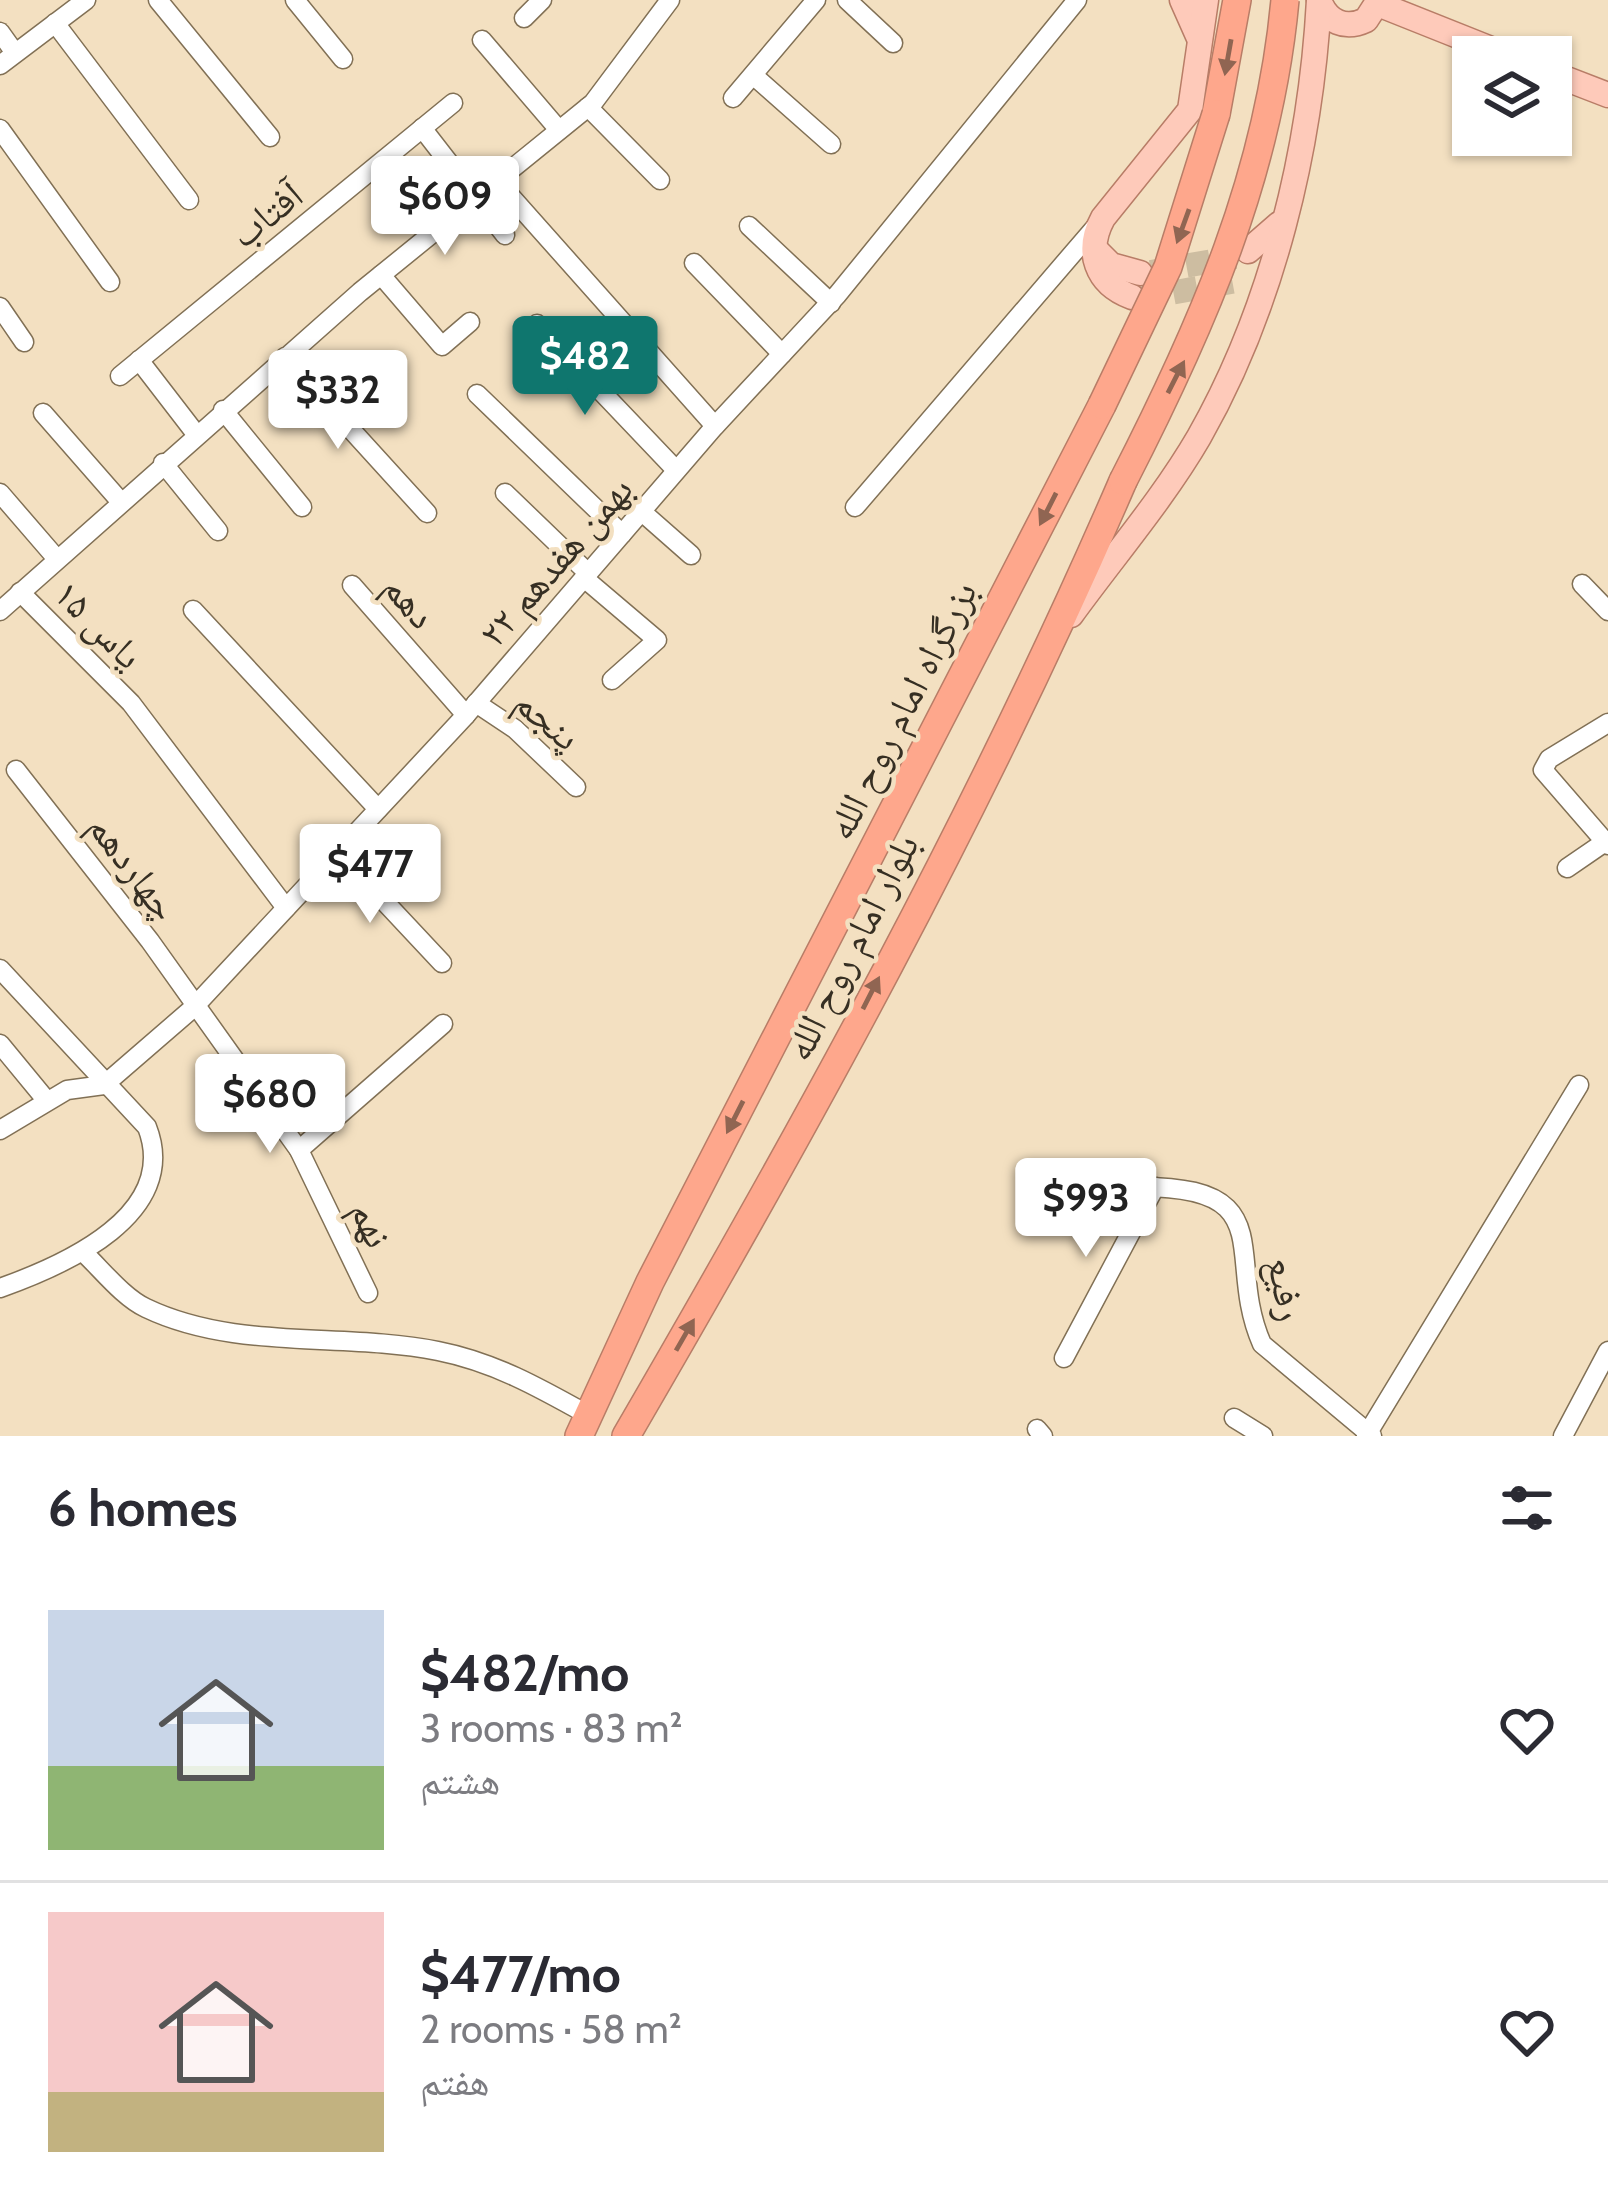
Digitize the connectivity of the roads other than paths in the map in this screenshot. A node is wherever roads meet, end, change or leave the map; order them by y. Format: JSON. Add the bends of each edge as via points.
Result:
{"nodes":[{"id":1,"x":86,"y":0,"type":"edge"},
{"id":2,"x":158,"y":0,"type":"edge"},
{"id":3,"x":295,"y":0,"type":"edge"},
{"id":4,"x":542,"y":0,"type":"edge"},
{"id":5,"x":670,"y":0,"type":"edge"},
{"id":6,"x":816,"y":0,"type":"edge"},
{"id":7,"x":847,"y":0,"type":"edge"},
{"id":8,"x":1077,"y":0,"type":"edge"},
{"id":9,"x":1182,"y":0,"type":"edge"},
{"id":10,"x":1207,"y":0,"type":"edge"},
{"id":11,"x":1237,"y":0,"type":"edge"},
{"id":12,"x":1285,"y":0,"type":"edge"},
{"id":13,"x":1319,"y":0,"type":"edge"},
{"id":14,"x":1373,"y":9,"type":"edge"},
{"id":15,"x":524,"y":18,"type":"dead end"},
{"id":16,"x":55,"y":23,"type":"junction"},
{"id":17,"x":0,"y":32,"type":"edge"},
{"id":18,"x":1452,"y":36,"type":"edge"},
{"id":19,"x":482,"y":40,"type":"dead end"},
{"id":20,"x":892,"y":43,"type":"dead end"},
{"id":21,"x":1199,"y":57,"type":"junction"},
{"id":22,"x":344,"y":58,"type":"dead end"},
{"id":23,"x":8,"y":59,"type":"edge"},
{"id":24,"x":754,"y":76,"type":"junction"},
{"id":25,"x":1311,"y":80,"type":"junction"},
{"id":26,"x":1572,"y":81,"type":"edge"},
{"id":27,"x":1608,"y":95,"type":"edge"},
{"id":28,"x":733,"y":98,"type":"dead end"},
{"id":29,"x":453,"y":103,"type":"dead end"},
{"id":30,"x":588,"y":107,"type":"junction"},
{"id":31,"x":422,"y":128,"type":"junction"},
{"id":32,"x":0,"y":129,"type":"edge"},
{"id":33,"x":559,"y":130,"type":"junction"},
{"id":34,"x":270,"y":137,"type":"dead end"},
{"id":35,"x":831,"y":144,"type":"dead end"},
{"id":36,"x":660,"y":180,"type":"dead end"},
{"id":37,"x":497,"y":181,"type":"junction"},
{"id":38,"x":476,"y":198,"type":"junction"},
{"id":39,"x":189,"y":200,"type":"dead end"},
{"id":40,"x":1286,"y":212,"type":"junction"},
{"id":41,"x":1105,"y":216,"type":"junction"},
{"id":42,"x":749,"y":226,"type":"dead end"},
{"id":43,"x":506,"y":235,"type":"dead end"},
{"id":44,"x":1277,"y":243,"type":"junction"},
{"id":45,"x":1249,"y":251,"type":"tunnel mouth"},
{"id":46,"x":694,"y":263,"type":"dead end"},
{"id":47,"x":381,"y":274,"type":"junction"},
{"id":48,"x":1241,"y":280,"type":"tunnel mouth"},
{"id":49,"x":110,"y":282,"type":"dead end"},
{"id":50,"x":1136,"y":285,"type":"dead end"},
{"id":51,"x":830,"y":303,"type":"junction"},
{"id":52,"x":0,"y":308,"type":"edge"},
{"id":53,"x":470,"y":322,"type":"dead end"},
{"id":54,"x":537,"y":324,"type":"dead end"},
{"id":55,"x":24,"y":342,"type":"dead end"},
{"id":56,"x":782,"y":354,"type":"junction"},
{"id":57,"x":285,"y":357,"type":"junction"},
{"id":58,"x":139,"y":360,"type":"junction"},
{"id":59,"x":120,"y":376,"type":"dead end"},
{"id":60,"x":477,"y":394,"type":"dead end"},
{"id":61,"x":223,"y":410,"type":"junction"},
{"id":62,"x":43,"y":413,"type":"dead end"},
{"id":63,"x":715,"y":426,"type":"junction"},
{"id":64,"x":196,"y":434,"type":"junction"},
{"id":65,"x":163,"y":463,"type":"junction"},
{"id":66,"x":676,"y":470,"type":"junction"},
{"id":67,"x":0,"y":493,"type":"edge"},
{"id":68,"x":505,"y":493,"type":"dead end"},
{"id":69,"x":120,"y":501,"type":"junction"},
{"id":70,"x":855,"y":506,"type":"dead end"},
{"id":71,"x":302,"y":507,"type":"dead end"},
{"id":72,"x":641,"y":511,"type":"junction"},
{"id":73,"x":428,"y":513,"type":"dead end"},
{"id":74,"x":218,"y":531,"type":"dead end"},
{"id":75,"x":622,"y":534,"type":"junction"},
{"id":76,"x":691,"y":555,"type":"dead end"},
{"id":77,"x":57,"y":559,"type":"junction"},
{"id":78,"x":586,"y":576,"type":"junction"},
{"id":79,"x":1582,"y":584,"type":"dead end"},
{"id":80,"x":352,"y":585,"type":"dead end"},
{"id":81,"x":20,"y":592,"type":"junction"},
{"id":82,"x":193,"y":610,"type":"dead end"},
{"id":83,"x":0,"y":611,"type":"edge"},
{"id":84,"x":1608,"y":611,"type":"edge"},
{"id":85,"x":1056,"y":635,"type":"junction"},
{"id":86,"x":612,"y":680,"type":"dead end"},
{"id":87,"x":471,"y":709,"type":"junction"},
{"id":88,"x":1608,"y":723,"type":"edge"},
{"id":89,"x":16,"y":770,"type":"dead end"},
{"id":90,"x":576,"y":787,"type":"dead end"},
{"id":91,"x":378,"y":808,"type":"junction"},
{"id":92,"x":1606,"y":843,"type":"edge"},
{"id":93,"x":338,"y":852,"type":"junction"},
{"id":94,"x":1567,"y":868,"type":"dead end"},
{"id":95,"x":286,"y":908,"type":"junction"},
{"id":96,"x":442,"y":963,"type":"dead end"},
{"id":97,"x":0,"y":969,"type":"edge"},
{"id":98,"x":193,"y":1008,"type":"junction"},
{"id":99,"x":443,"y":1024,"type":"dead end"},
{"id":100,"x":0,"y":1044,"type":"edge"},
{"id":101,"x":104,"y":1085,"type":"junction"},
{"id":102,"x":1579,"y":1085,"type":"dead end"},
{"id":103,"x":47,"y":1101,"type":"junction"},
{"id":104,"x":0,"y":1130,"type":"edge"},
{"id":105,"x":299,"y":1150,"type":"junction"},
{"id":106,"x":1132,"y":1187,"type":"dead end"},
{"id":107,"x":1155,"y":1187,"type":"junction"},
{"id":108,"x":84,"y":1253,"type":"junction"},
{"id":109,"x":0,"y":1288,"type":"edge"},
{"id":110,"x":368,"y":1293,"type":"dead end"},
{"id":111,"x":1608,"y":1351,"type":"edge"},
{"id":112,"x":1064,"y":1358,"type":"dead end"},
{"id":113,"x":1588,"y":1388,"type":"junction"},
{"id":114,"x":1608,"y":1397,"type":"edge"},
{"id":115,"x":1234,"y":1418,"type":"dead end"},
{"id":116,"x":584,"y":1426,"type":"edge"},
{"id":117,"x":1369,"y":1435,"type":"edge"},
{"id":118,"x":626,"y":1436,"type":"edge"},
{"id":119,"x":1263,"y":1436,"type":"edge"},
{"id":120,"x":1562,"y":1436,"type":"edge"}],
"edges":[{"from":1,"to":16,"type":"street"},
{"from":2,"to":34,"type":"street"},
{"from":3,"to":22,"type":"street"},
{"from":4,"to":15,"type":"street"},
{"from":5,"to":30,"type":"street"},
{"from":6,"to":24,"type":"street"},
{"from":7,"to":20,"type":"street"},
{"from":8,"to":51,"type":"street","name":"۲۲ بهمن هفدهم"},
{"from":9,"to":21,"type":"main road"},
{"from":10,"to":21,"type":"main road"},
{"from":11,"to":116,"type":"highway","name":"بزرگراه امام روح الله","one_way":true,"bridge":true,"via":[[1216,114],[1168,267]]},
{"from":85,"to":12,"type":"highway","name":"بلوار امام روح الله","one_way":true,"bridge":true,"via":[[1238,229],[1270,103]]},
{"from":13,"to":14,"type":"main road","via":[[1338,23]]},
{"from":13,"to":25,"type":"main road"},
{"from":14,"to":18,"type":"main road"},
{"from":14,"to":25,"type":"main road","via":[[1329,46]]},
{"from":16,"to":23,"type":"street"},
{"from":16,"to":39,"type":"street"},
{"from":17,"to":23,"type":"street"},
{"from":19,"to":33,"type":"street"},
{"from":21,"to":41,"type":"main road","via":[[1184,122]]},
{"from":24,"to":28,"type":"street"},
{"from":24,"to":35,"type":"street"},
{"from":25,"to":40,"type":"main road"},
{"from":26,"to":27,"type":"main road"},
{"from":29,"to":31,"type":"street","name":"آفتاب"},
{"from":30,"to":33,"type":"street"},
{"from":30,"to":36,"type":"street"},
{"from":31,"to":38,"type":"street"},
{"from":31,"to":58,"type":"street","name":"آفتاب"},
{"from":32,"to":49,"type":"street"},
{"from":33,"to":37,"type":"street"},
{"from":37,"to":38,"type":"street"},
{"from":37,"to":63,"type":"street"},
{"from":38,"to":43,"type":"street"},
{"from":38,"to":47,"type":"street"},
{"from":40,"to":44,"type":"main road"},
{"from":40,"to":45,"type":"main road"},
{"from":41,"to":50,"type":"main road","via":[[1094,247],[1103,278]]},
{"from":41,"to":70,"type":"street"},
{"from":42,"to":51,"type":"street"},
{"from":44,"to":48,"type":"main road"},
{"from":44,"to":85,"type":"main road","via":[[1197,440]]},
{"from":46,"to":56,"type":"street"},
{"from":47,"to":53,"type":"street","via":[[442,346]]},
{"from":47,"to":57,"type":"street"},
{"from":51,"to":56,"type":"street","name":"۲۲ بهمن هفدهم"},
{"from":52,"to":55,"type":"street"},
{"from":54,"to":66,"type":"street"},
{"from":56,"to":63,"type":"street","name":"۲۲ بهمن هفدهم"},
{"from":57,"to":61,"type":"street"},
{"from":57,"to":73,"type":"street"},
{"from":58,"to":59,"type":"street","name":"آفتاب"},
{"from":58,"to":64,"type":"street"},
{"from":60,"to":75,"type":"street"},
{"from":61,"to":64,"type":"street"},
{"from":61,"to":71,"type":"street"},
{"from":62,"to":69,"type":"street"},
{"from":63,"to":66,"type":"street","name":"۲۲ بهمن هفدهم"},
{"from":64,"to":65,"type":"street"},
{"from":65,"to":69,"type":"street"},
{"from":65,"to":74,"type":"street"},
{"from":66,"to":72,"type":"street","name":"۲۲ بهمن هفدهم"},
{"from":67,"to":77,"type":"street"},
{"from":68,"to":78,"type":"street"},
{"from":69,"to":77,"type":"street"},
{"from":72,"to":75,"type":"street","name":"۲۲ بهمن هفدهم"},
{"from":72,"to":76,"type":"street"},
{"from":75,"to":78,"type":"street","name":"۲۲ بهمن هفدهم"},
{"from":77,"to":81,"type":"street"},
{"from":78,"to":86,"type":"street","via":[[657,640]]},
{"from":78,"to":87,"type":"street","name":"۲۲ بهمن هفدهم"},
{"from":79,"to":84,"type":"street"},
{"from":80,"to":87,"type":"street","name":"دهم"},
{"from":81,"to":83,"type":"street"},
{"from":81,"to":95,"type":"street","name":"یاس ۱۵","via":[[131,703]]},
{"from":82,"to":91,"type":"street"},
{"from":118,"to":85,"type":"highway","name":"بلوار امام روح الله","one_way":true,"via":[[768,1192]]},
{"from":87,"to":90,"type":"street","name":"پنجم","via":[[515,729]]},
{"from":87,"to":91,"type":"street","name":"۲۲ بهمن هفدهم"},
{"from":88,"to":92,"type":"street","via":[[1543,770]]},
{"from":89,"to":98,"type":"street","name":"چهاردهم"},
{"from":91,"to":93,"type":"street","name":"۲۲ بهمن هفدهم"},
{"from":92,"to":94,"type":"street"},
{"from":93,"to":95,"type":"street","name":"۲۲ بهمن هفدهم"},
{"from":93,"to":96,"type":"street"},
{"from":95,"to":98,"type":"street","name":"۲۲ بهمن هفدهم"},
{"from":97,"to":101,"type":"street"},
{"from":98,"to":101,"type":"street","name":"۲۲ بهمن هفدهم"},
{"from":98,"to":105,"type":"street","name":"نهم"},
{"from":99,"to":105,"type":"street"},
{"from":100,"to":103,"type":"street"},
{"from":101,"to":103,"type":"street"},
{"from":101,"to":108,"type":"street","via":[[147,1127],[157,1152],[150,1179],[118,1227]]},
{"from":102,"to":117,"type":"street"},
{"from":103,"to":104,"type":"street"},
{"from":105,"to":110,"type":"street","name":"نهم"},
{"from":106,"to":107,"type":"street","name":"رفیع"},
{"from":107,"to":112,"type":"street"},
{"from":107,"to":117,"type":"street","name":"رفیع","via":[[1200,1192],[1234,1219],[1262,1344]]},
{"from":108,"to":109,"type":"street"},
{"from":108,"to":116,"type":"street","via":[[143,1308],[224,1331],[373,1340],[501,1367]]},
{"from":111,"to":113,"type":"street"},
{"from":113,"to":114,"type":"street"},
{"from":113,"to":120,"type":"street"},
{"from":115,"to":119,"type":"street"}]}
